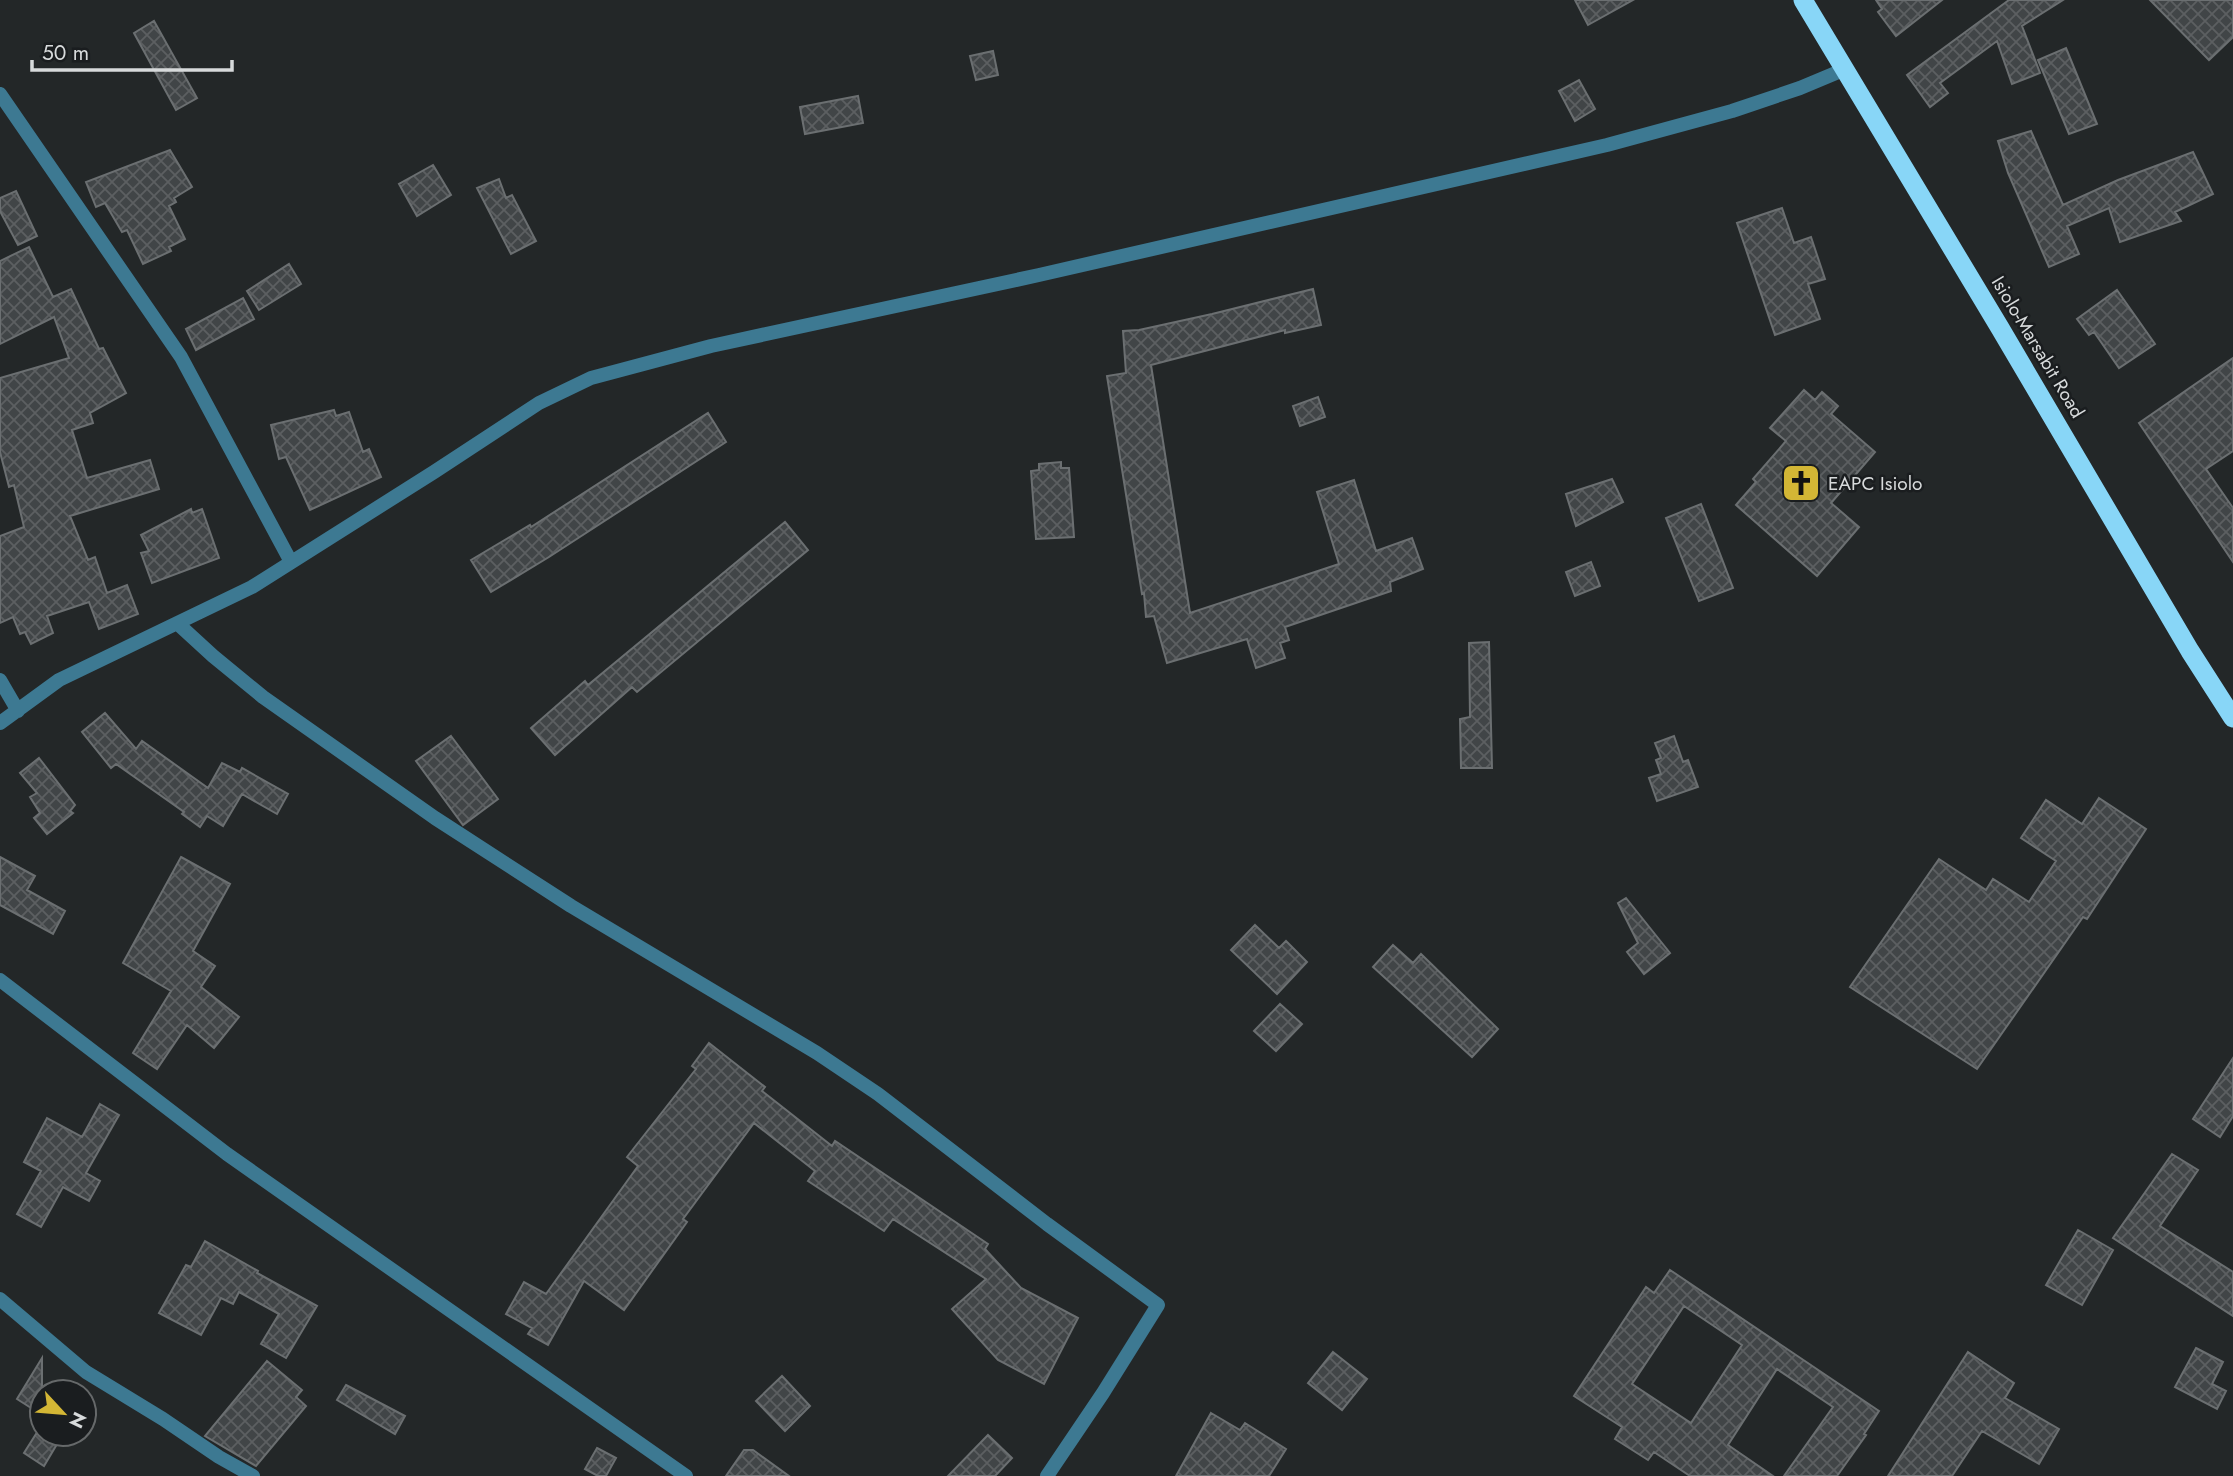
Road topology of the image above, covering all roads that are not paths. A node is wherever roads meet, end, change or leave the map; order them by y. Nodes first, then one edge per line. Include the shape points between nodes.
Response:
1 (1802, 0) edge
2 (1843, 69) junction
3 (0, 94) edge
4 (291, 562) junction
5 (177, 623) junction
6 (0, 680) edge
7 (18, 711) junction
8 (2233, 718) edge
9 (0, 723) edge
10 (0, 981) edge
11 (0, 1299) edge
12 (253, 1476) edge
13 (686, 1476) edge
14 (1046, 1476) edge

1 - 2 highway, Isiolo-Marsabit Road
2 - 4 street via 1732,111 1607,145 711,346 591,378 539,403
2 - 8 highway, Isiolo-Marsabit Road
3 - 4 street via 181,357
4 - 5 street via 252,587
5 - 7 street via 59,680
5 - 14 street via 263,697 435,818 878,1094 1158,1305
6 - 7 street
7 - 9 street
10 - 13 street via 228,1154
11 - 12 street via 86,1372

